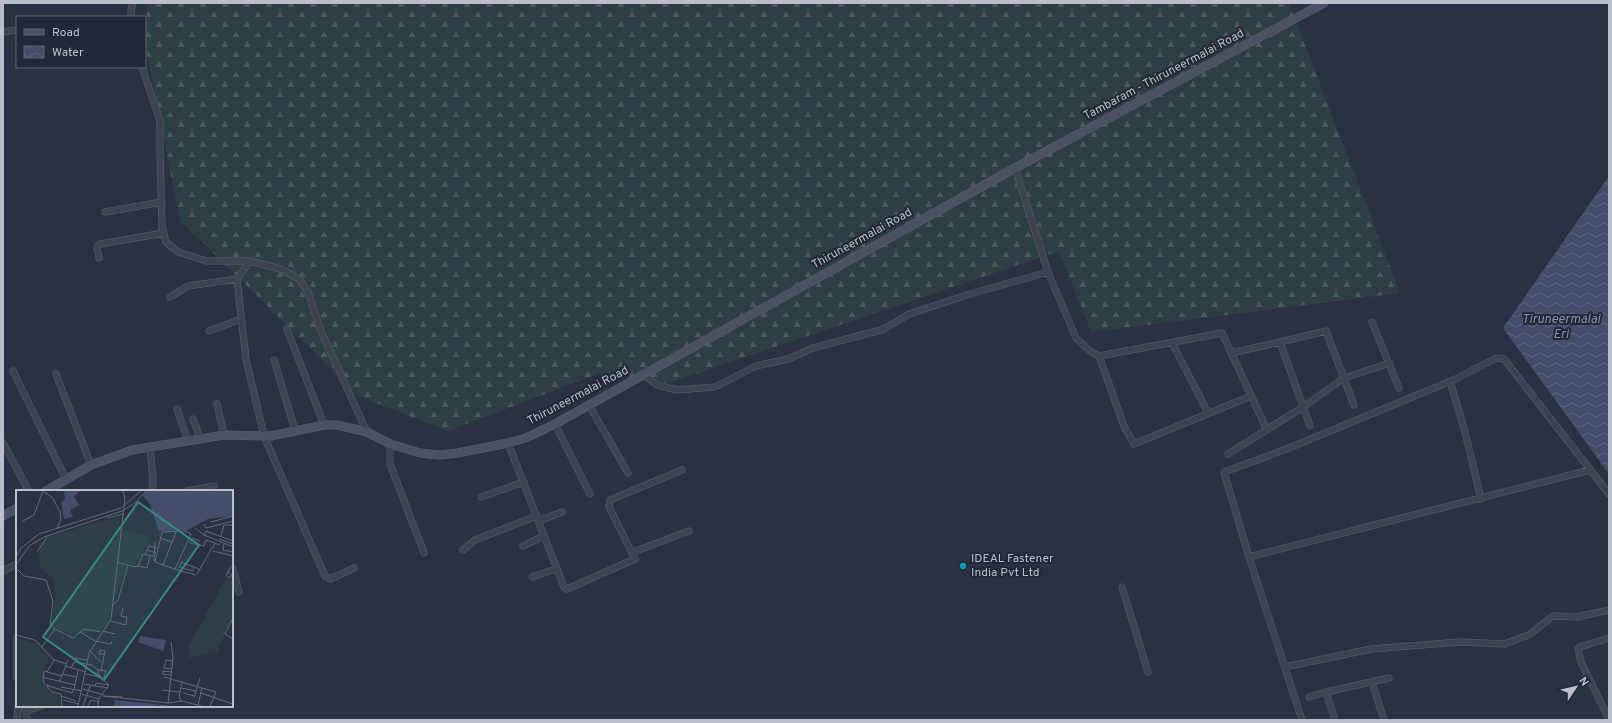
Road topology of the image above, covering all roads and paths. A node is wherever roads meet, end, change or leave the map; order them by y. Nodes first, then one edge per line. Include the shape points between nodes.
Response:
1 (133, 3) edge
2 (1324, 3) edge
3 (131, 16) edge
4 (16, 30) edge
5 (3, 32) edge
6 (142, 68) edge
7 (1015, 168) junction
8 (162, 202) junction
9 (104, 212) dead end
10 (164, 233) junction
11 (99, 258) dead end
12 (250, 261) junction
13 (1048, 272) junction
14 (237, 279) junction
15 (170, 297) dead end
16 (241, 318) junction
17 (1372, 322) dead end
18 (287, 329) dead end
19 (209, 331) dead end
20 (1280, 342) junction
21 (1172, 343) junction
22 (1231, 352) junction
23 (1099, 356) junction
24 (274, 360) dead end
25 (1390, 363) junction
26 (13, 371) dead end
27 (56, 374) dead end
28 (644, 374) junction
29 (1344, 378) junction
30 (1450, 381) junction
31 (1399, 388) dead end
32 (1251, 396) junction
33 (217, 404) dead end
34 (590, 405) junction
35 (1354, 405) dead end
36 (1303, 407) junction
37 (177, 409) dead end
38 (1208, 413) junction
39 (193, 419) dead end
40 (554, 424) junction
41 (324, 425) junction
42 (1310, 426) dead end
43 (295, 430) junction
44 (1267, 430) junction
45 (367, 432) junction
46 (224, 435) junction
47 (264, 436) junction
48 (201, 440) junction
49 (188, 441) junction
50 (3, 443) edge
51 (508, 443) junction
52 (390, 444) junction
53 (150, 447) junction
54 (1228, 454) dead end
55 (91, 466) junction
56 (682, 470) dead end
57 (1590, 470) junction
58 (628, 473) dead end
59 (66, 479) junction
60 (524, 482) junction
61 (214, 486) dead end
62 (28, 490) edge
63 (48, 490) edge
64 (152, 490) edge
65 (193, 490) edge
66 (590, 494) dead end
67 (1609, 494) edge
68 (481, 497) dead end
69 (1481, 499) junction
70 (16, 509) edge
71 (562, 512) dead end
72 (3, 516) edge
73 (538, 519) junction
74 (689, 531) dead end
75 (544, 536) junction
76 (523, 546) dead end
77 (463, 550) dead end
78 (633, 552) junction
79 (424, 553) dead end
80 (1249, 557) junction
81 (16, 564) edge
82 (354, 568) dead end
83 (556, 569) junction
84 (3, 571) edge
85 (233, 571) edge
86 (532, 577) dead end
87 (1122, 587) dead end
88 (239, 592) dead end
89 (1609, 610) edge
90 (1609, 638) edge
91 (1285, 667) junction
92 (1148, 672) dead end
93 (1389, 678) dead end
94 (1372, 682) junction
95 (1326, 692) junction
96 (1309, 697) dead end
97 (38, 707) edge
98 (24, 712) junction
99 (18, 717) edge
100 (1609, 718) edge
101 (28, 720) edge
102 (1302, 720) edge
103 (1335, 720) edge
104 (1384, 720) edge

1 - 3 street
2 - 7 street, Tambaram - Thiruneermalai Road
4 - 5 street
6 - 8 street via 160,121
7 - 13 street
7 - 28 street, Thiruneermalai Road
8 - 9 street
8 - 10 street
10 - 11 street via 100,244 97,247
10 - 12 street via 166,242 178,252 206,261
12 - 14 street
12 - 45 street via 281,268 299,279 308,292 320,329
13 - 23 street via 1076,338
13 - 28 street via 909,314 884,329 813,348 788,359 756,366 715,387 677,390 657,385
14 - 15 street via 188,286
14 - 16 street
16 - 19 street
16 - 47 street via 246,359
17 - 25 street
18 - 41 street
20 - 22 street
20 - 29 street via 1326,331
20 - 36 street
21 - 22 street via 1222,334
21 - 23 street
21 - 38 street
22 - 32 street
23 - 38 street via 1124,426 1134,444
24 - 43 street
25 - 29 street
25 - 31 street
26 - 59 street
27 - 55 street
28 - 34 street, Thiruneermalai Road
29 - 35 street
29 - 36 street
30 - 57 street via 1496,358 1504,359
30 - 69 street via 1466,432
30 - 80 street via 1284,450 1224,472
32 - 38 street
32 - 44 street
33 - 46 street
34 - 40 street, Thiruneermalai Road
34 - 58 street
36 - 42 street
36 - 44 street
37 - 49 street
39 - 48 street
40 - 51 street, Thiruneermalai Road via 526,438
40 - 66 street
41 - 43 street, Thiruneermalai Road
41 - 45 street, Thiruneermalai Road via 337,425
43 - 47 street, Thiruneermalai Road
44 - 54 street
45 - 52 street, Thiruneermalai Road
46 - 47 street, Thiruneermalai Road
46 - 48 street, Thiruneermalai Road
47 - 82 street via 326,576 331,579
48 - 49 street, Thiruneermalai Road
49 - 53 street, Thiruneermalai Road
50 - 62 street
51 - 52 street, Thiruneermalai Road via 439,455 420,453
51 - 60 street
52 - 79 street via 390,464
53 - 55 street, Thiruneermalai Road via 132,450
53 - 64 street
55 - 59 street, Thiruneermalai Road
56 - 78 street via 610,500 609,507
57 - 67 street
57 - 69 street
59 - 63 street, Thiruneermalai Road
60 - 68 street
60 - 73 street
61 - 65 street
69 - 80 street
70 - 72 street
71 - 73 street
73 - 75 street
73 - 77 street via 475,540
74 - 78 street
75 - 76 street
75 - 83 street
78 - 83 street via 634,560 569,589 564,587
80 - 91 street
81 - 84 street
83 - 86 street
85 - 88 street
87 - 92 street
89 - 91 street via 1577,617 1553,616 1529,635 1504,644 1460,642 1371,649
90 - 100 street via 1578,649 1581,662
91 - 102 street
93 - 94 street
94 - 95 street
94 - 104 street
95 - 96 street
95 - 103 street
97 - 98 street
98 - 99 street
98 - 101 street

